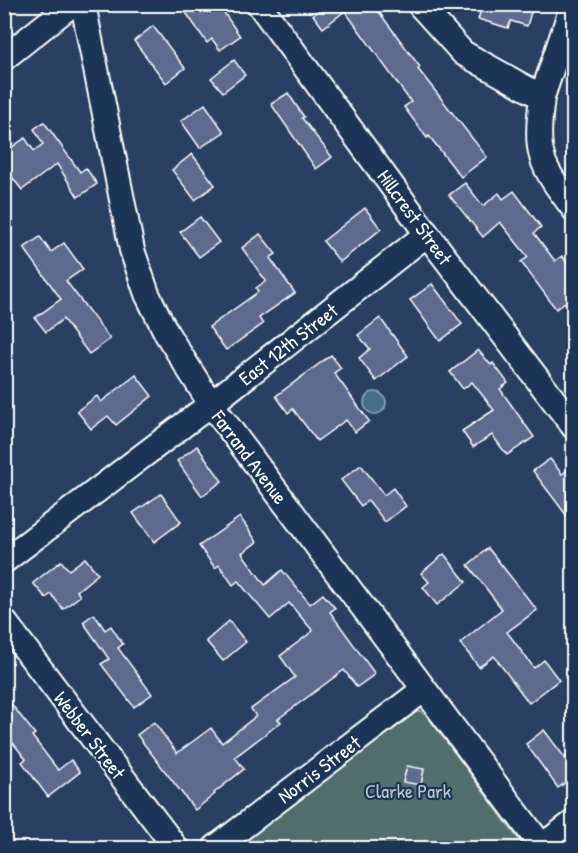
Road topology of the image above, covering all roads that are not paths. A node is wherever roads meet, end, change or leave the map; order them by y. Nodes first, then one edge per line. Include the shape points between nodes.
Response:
1 (72, 4) edge
2 (83, 4) edge
3 (259, 4) edge
4 (419, 4) edge
5 (573, 4) edge
6 (4, 58) edge
7 (542, 97) junction
8 (573, 208) edge
9 (427, 234) junction
10 (211, 404) junction
11 (573, 427) edge
12 (4, 561) edge
13 (4, 621) edge
14 (423, 690) junction
15 (573, 822) edge
16 (543, 847) edge
17 (176, 849) edge
18 (215, 849) edge

1 - 6 street
2 - 10 street, Farrand Avenue via 132,250 147,294 167,334
3 - 9 street, Hillcrest Street
4 - 7 street via 463,53
5 - 7 street
7 - 8 street via 539,150 548,174
9 - 10 street, East 12th Street
9 - 11 street, Hillcrest Street
10 - 12 street, East 12th Street
10 - 14 street, Farrand Avenue
13 - 17 street, Webber Street
14 - 16 street, Farrand Avenue
14 - 18 street, Norris Street
15 - 16 street

